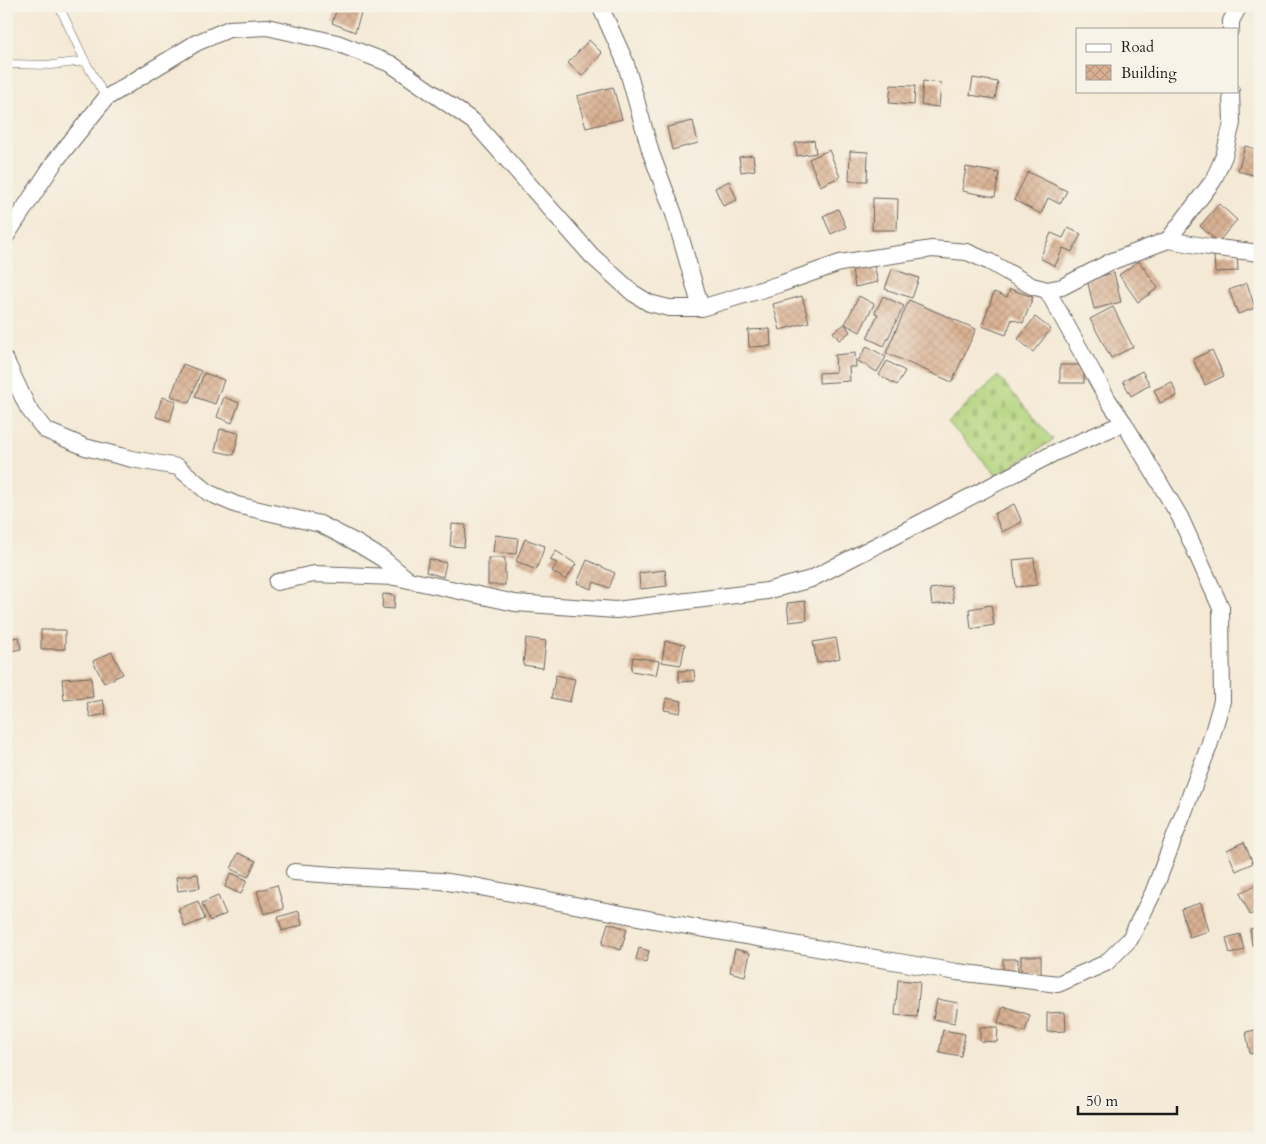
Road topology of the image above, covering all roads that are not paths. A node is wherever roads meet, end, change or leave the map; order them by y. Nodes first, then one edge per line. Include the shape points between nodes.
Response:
1 (59, 6) edge
2 (600, 6) edge
3 (1239, 6) edge
4 (1231, 28) edge
5 (85, 61) junction
6 (6, 64) edge
7 (1230, 92) edge
8 (106, 98) junction
9 (6, 236) edge
10 (1168, 240) junction
11 (1260, 253) edge
12 (1047, 290) junction
13 (701, 308) junction
14 (6, 361) edge
15 (1124, 423) junction
16 (409, 580) junction
17 (277, 582) dead end
18 (294, 872) dead end

1 - 5 lane
2 - 13 street via 625,61
3 - 4 street
5 - 6 lane via 52,65
5 - 8 lane
7 - 10 street via 1232,124 1224,156 1213,181
8 - 9 street via 56,160
8 - 13 street via 196,44 229,29 267,27 337,43 391,64 474,122 592,256 633,293 650,303 669,308
10 - 11 street
10 - 12 street via 1110,262 1062,287
12 - 13 street via 1032,286 967,252 932,249 840,264
12 - 15 street
14 - 16 street via 28,408 45,430 85,447 178,467 209,493 237,505 320,524 383,559
15 - 16 street via 1054,453 811,579 767,591 616,610 515,603
15 - 18 street via 1180,517 1221,608 1222,701 1209,746 1153,892 1130,938 1106,963 1058,984 957,972 442,881
16 - 17 street via 314,574

